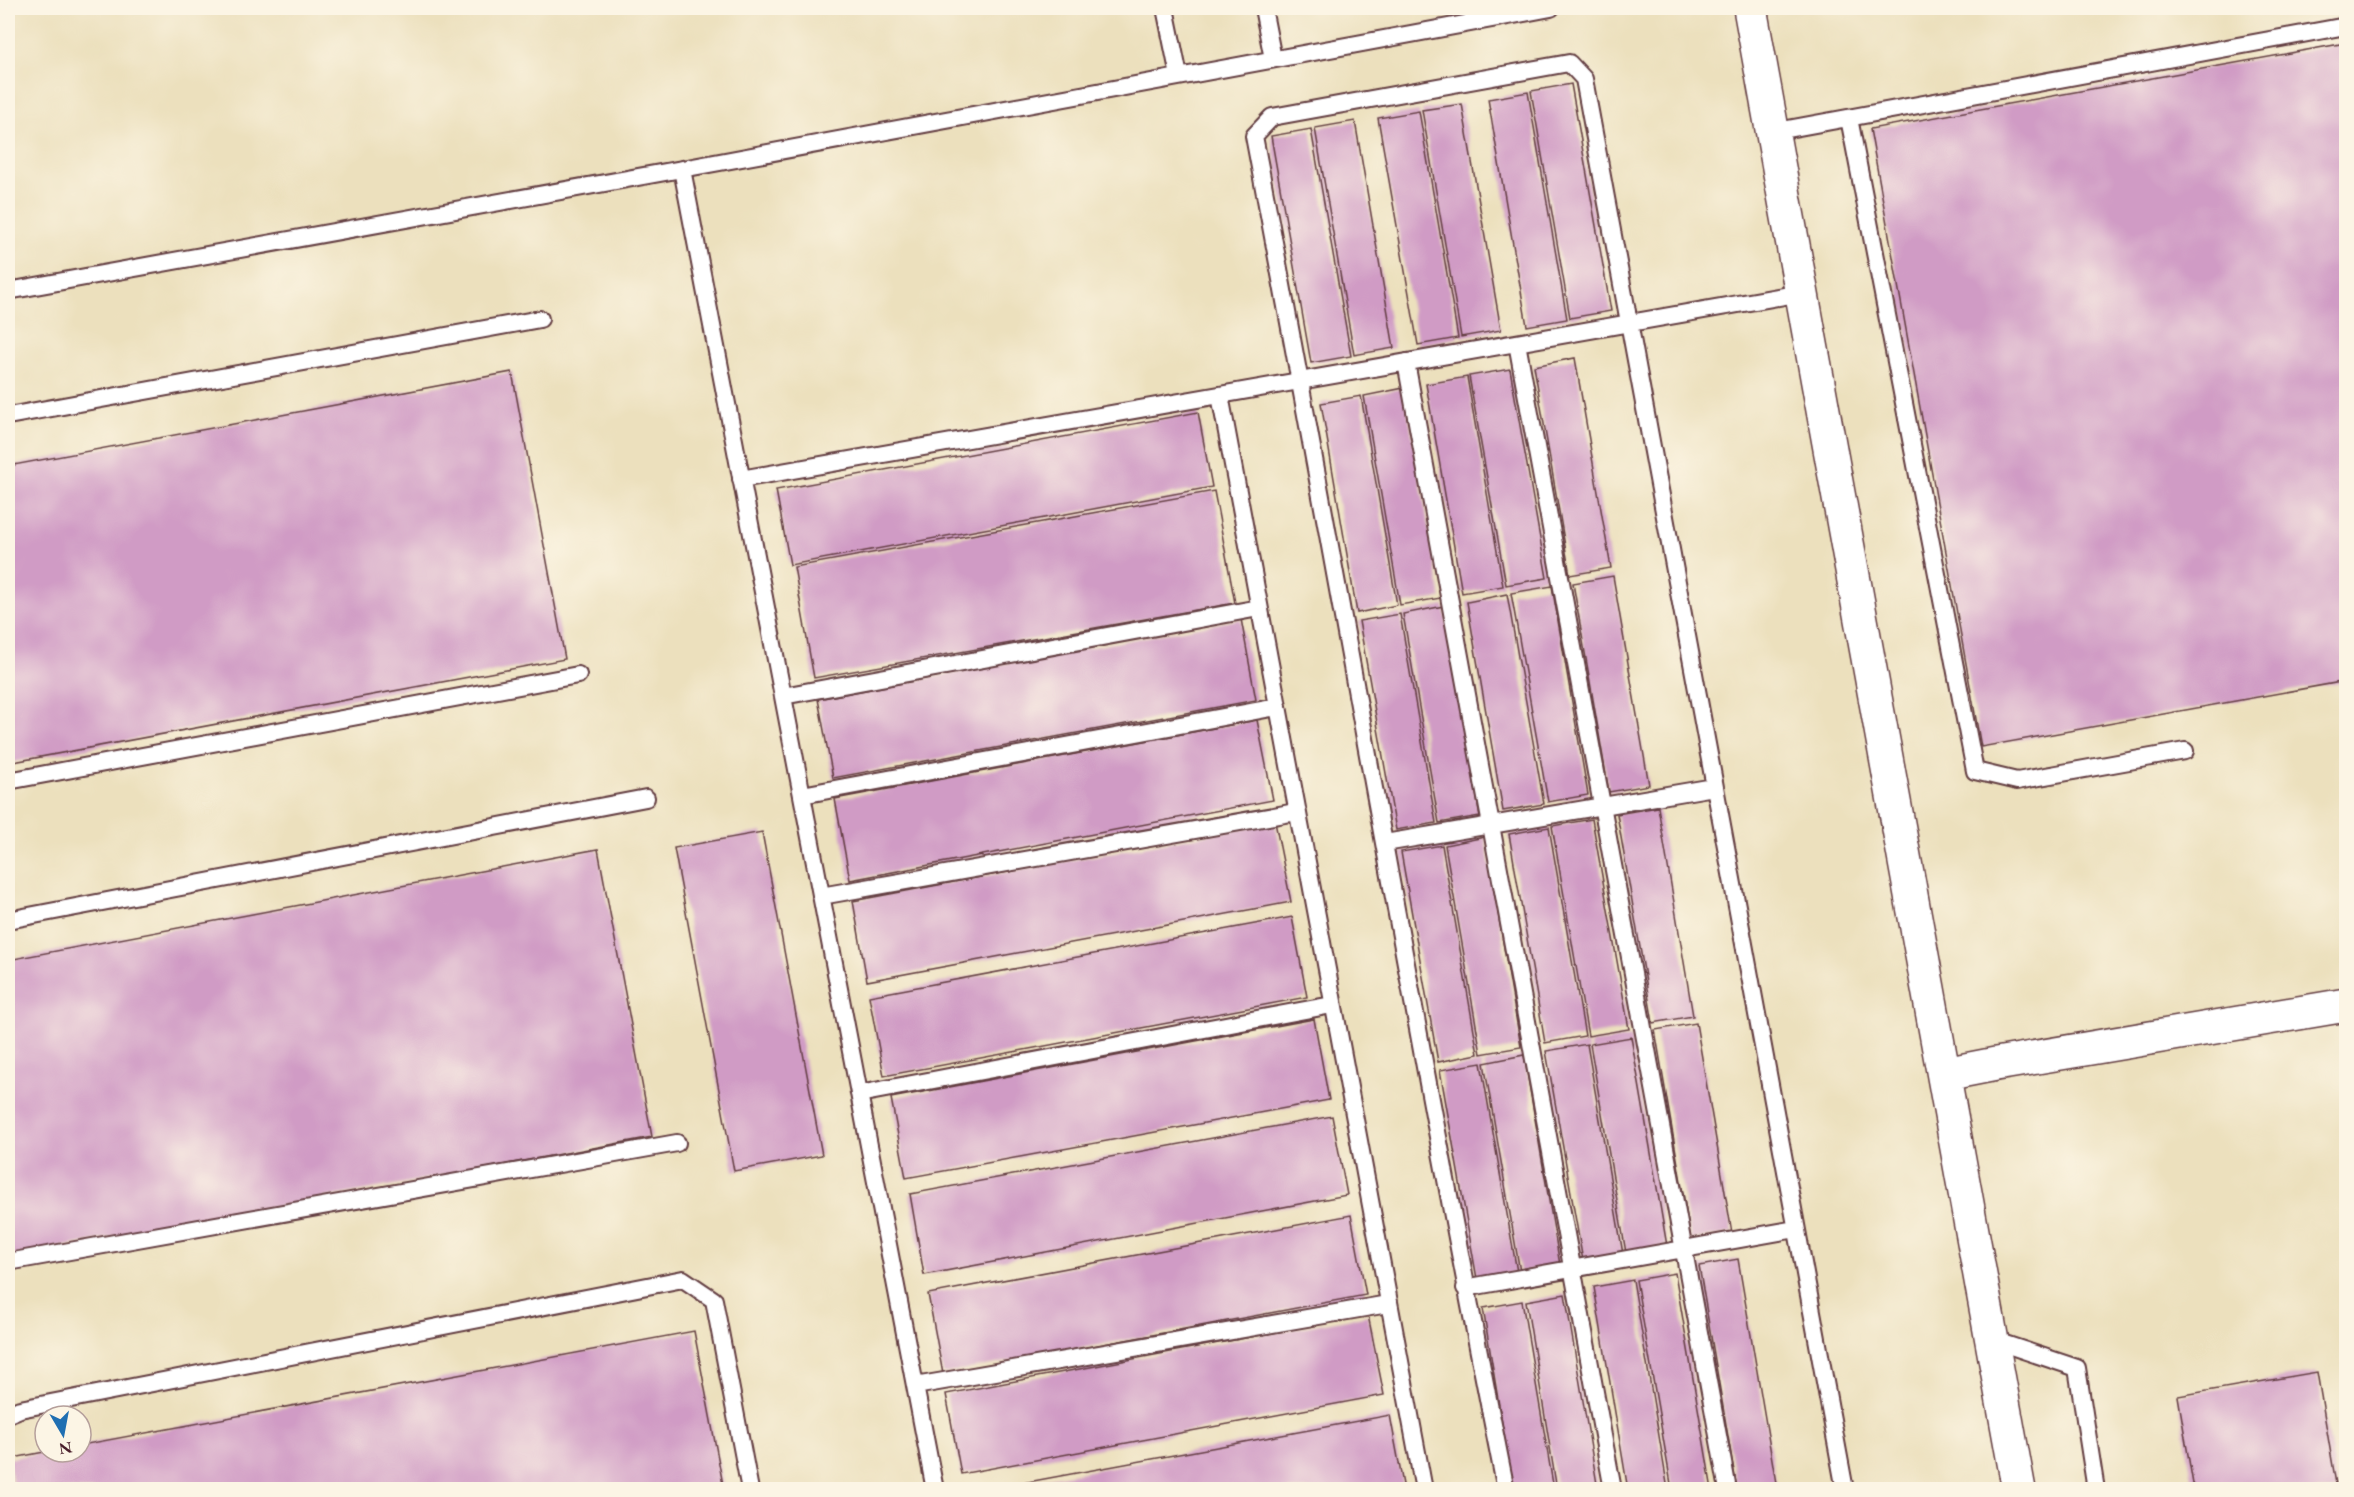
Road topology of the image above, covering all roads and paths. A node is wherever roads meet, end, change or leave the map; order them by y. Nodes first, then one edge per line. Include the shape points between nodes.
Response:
1 (1166, 8) edge
2 (1263, 8) edge
3 (1551, 8) edge
4 (1750, 8) edge
5 (2346, 26) edge
6 (1273, 59) junction
7 (1179, 76) junction
8 (1849, 118) junction
9 (1772, 132) junction
10 (682, 169) junction
11 (8, 291) edge
12 (1801, 293) junction
13 (540, 319) dead end
14 (1629, 323) junction
15 (1517, 343) junction
16 (1406, 362) junction
17 (1301, 381) junction
18 (1220, 395) junction
19 (8, 416) edge
20 (741, 479) junction
21 (1258, 608) junction
22 (578, 675) dead end
23 (783, 696) junction
24 (1277, 707) junction
25 (2185, 751) dead end
26 (8, 781) edge
27 (1714, 787) junction
28 (802, 795) junction
29 (646, 798) dead end
30 (1603, 806) junction
31 (1296, 812) junction
32 (1491, 825) junction
33 (1385, 843) junction
34 (821, 896) junction
35 (8, 920) edge
36 (1332, 1005) junction
37 (2346, 1005) edge
38 (1945, 1074) junction
39 (859, 1094) junction
40 (677, 1143) dead end
41 (1796, 1229) junction
42 (1684, 1249) junction
43 (8, 1262) edge
44 (1571, 1269) junction
45 (1465, 1288) junction
46 (1388, 1304) junction
47 (1993, 1340) junction
48 (915, 1386) junction
49 (8, 1414) edge
50 (750, 1490) edge
51 (935, 1490) edge
52 (1424, 1490) edge
53 (1506, 1490) edge
54 (1613, 1490) edge
55 (1728, 1490) edge
56 (1845, 1490) edge
57 (2019, 1490) edge
58 (2096, 1490) edge

1 - 7 lane
2 - 6 lane
3 - 6 lane
4 - 9 street
5 - 8 lane
6 - 7 lane
7 - 10 lane
8 - 9 lane
8 - 25 lane via 1975,771 2017,781
9 - 12 street
10 - 11 lane
10 - 20 lane
12 - 14 lane
12 - 38 street
13 - 19 lane
14 - 15 lane
14 - 17 lane via 1584,79 1569,63 1272,117 1254,136
14 - 27 lane
15 - 16 lane
15 - 30 lane
16 - 17 lane
16 - 32 lane
17 - 18 lane
17 - 33 lane
18 - 20 lane
18 - 21 lane
20 - 23 lane
21 - 23 lane
21 - 24 lane
22 - 26 lane
23 - 28 lane
24 - 28 lane
24 - 31 lane
27 - 30 lane
27 - 41 lane
28 - 34 lane
29 - 35 lane
30 - 32 lane
30 - 42 lane
31 - 34 lane
31 - 36 lane
32 - 33 lane
32 - 44 lane
33 - 45 lane
34 - 39 lane
36 - 39 lane
36 - 46 lane
37 - 38 street
38 - 47 street
39 - 48 lane
40 - 43 lane
41 - 42 lane
41 - 56 lane
42 - 44 lane
42 - 55 lane
44 - 45 lane
44 - 54 lane
45 - 53 lane
46 - 48 lane
46 - 52 lane
47 - 57 street
47 - 58 lane via 2078,1368
48 - 51 lane
49 - 50 lane via 683,1280 714,1300

